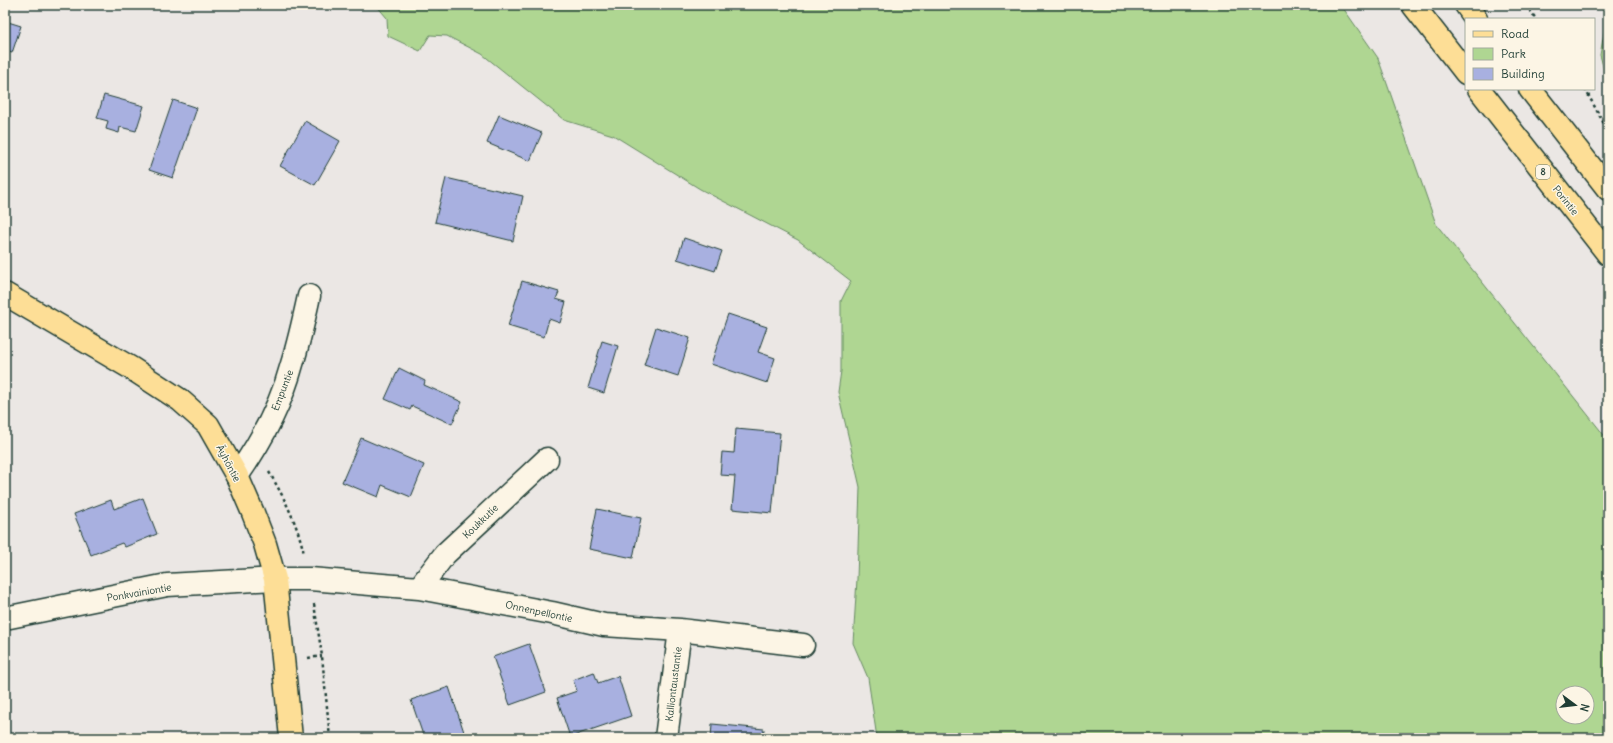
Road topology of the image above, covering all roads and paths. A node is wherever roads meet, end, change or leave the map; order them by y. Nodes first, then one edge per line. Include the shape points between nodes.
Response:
1 (1413, 5) edge
2 (1466, 5) edge
3 (1526, 5) edge
4 (1475, 18) edge
5 (1535, 18) edge
6 (1465, 72) edge
7 (1480, 90) edge
8 (1531, 90) edge
9 (1586, 90) edge
10 (1607, 131) edge
11 (1608, 189) edge
12 (1608, 254) edge
13 (5, 294) edge
14 (309, 296) dead end
15 (547, 459) dead end
16 (237, 476) junction
17 (275, 579) junction
18 (419, 588) junction
19 (5, 618) edge
20 (680, 630) junction
21 (803, 645) dead end
22 (291, 738) edge
23 (666, 738) edge

1 - 6 main road
2 - 4 main road
3 - 5 path
7 - 12 main road, Porintie / 8
8 - 11 main road
9 - 10 path
13 - 16 main road, Äyhöntie via 180,400 208,425
14 - 16 street, Empuntie via 292,365 276,407 255,451
15 - 18 street, Koukkutie via 445,554
16 - 17 main road, Äyhöntie via 260,532
17 - 18 street, Onnenpellontie via 310,579
17 - 19 street, Ponkvainiontie via 166,585
17 - 22 main road, Äyhöntie
18 - 20 street, Onnenpellontie via 604,625
20 - 21 street, Onnenpellontie
20 - 23 street, Kalliontaustantie

